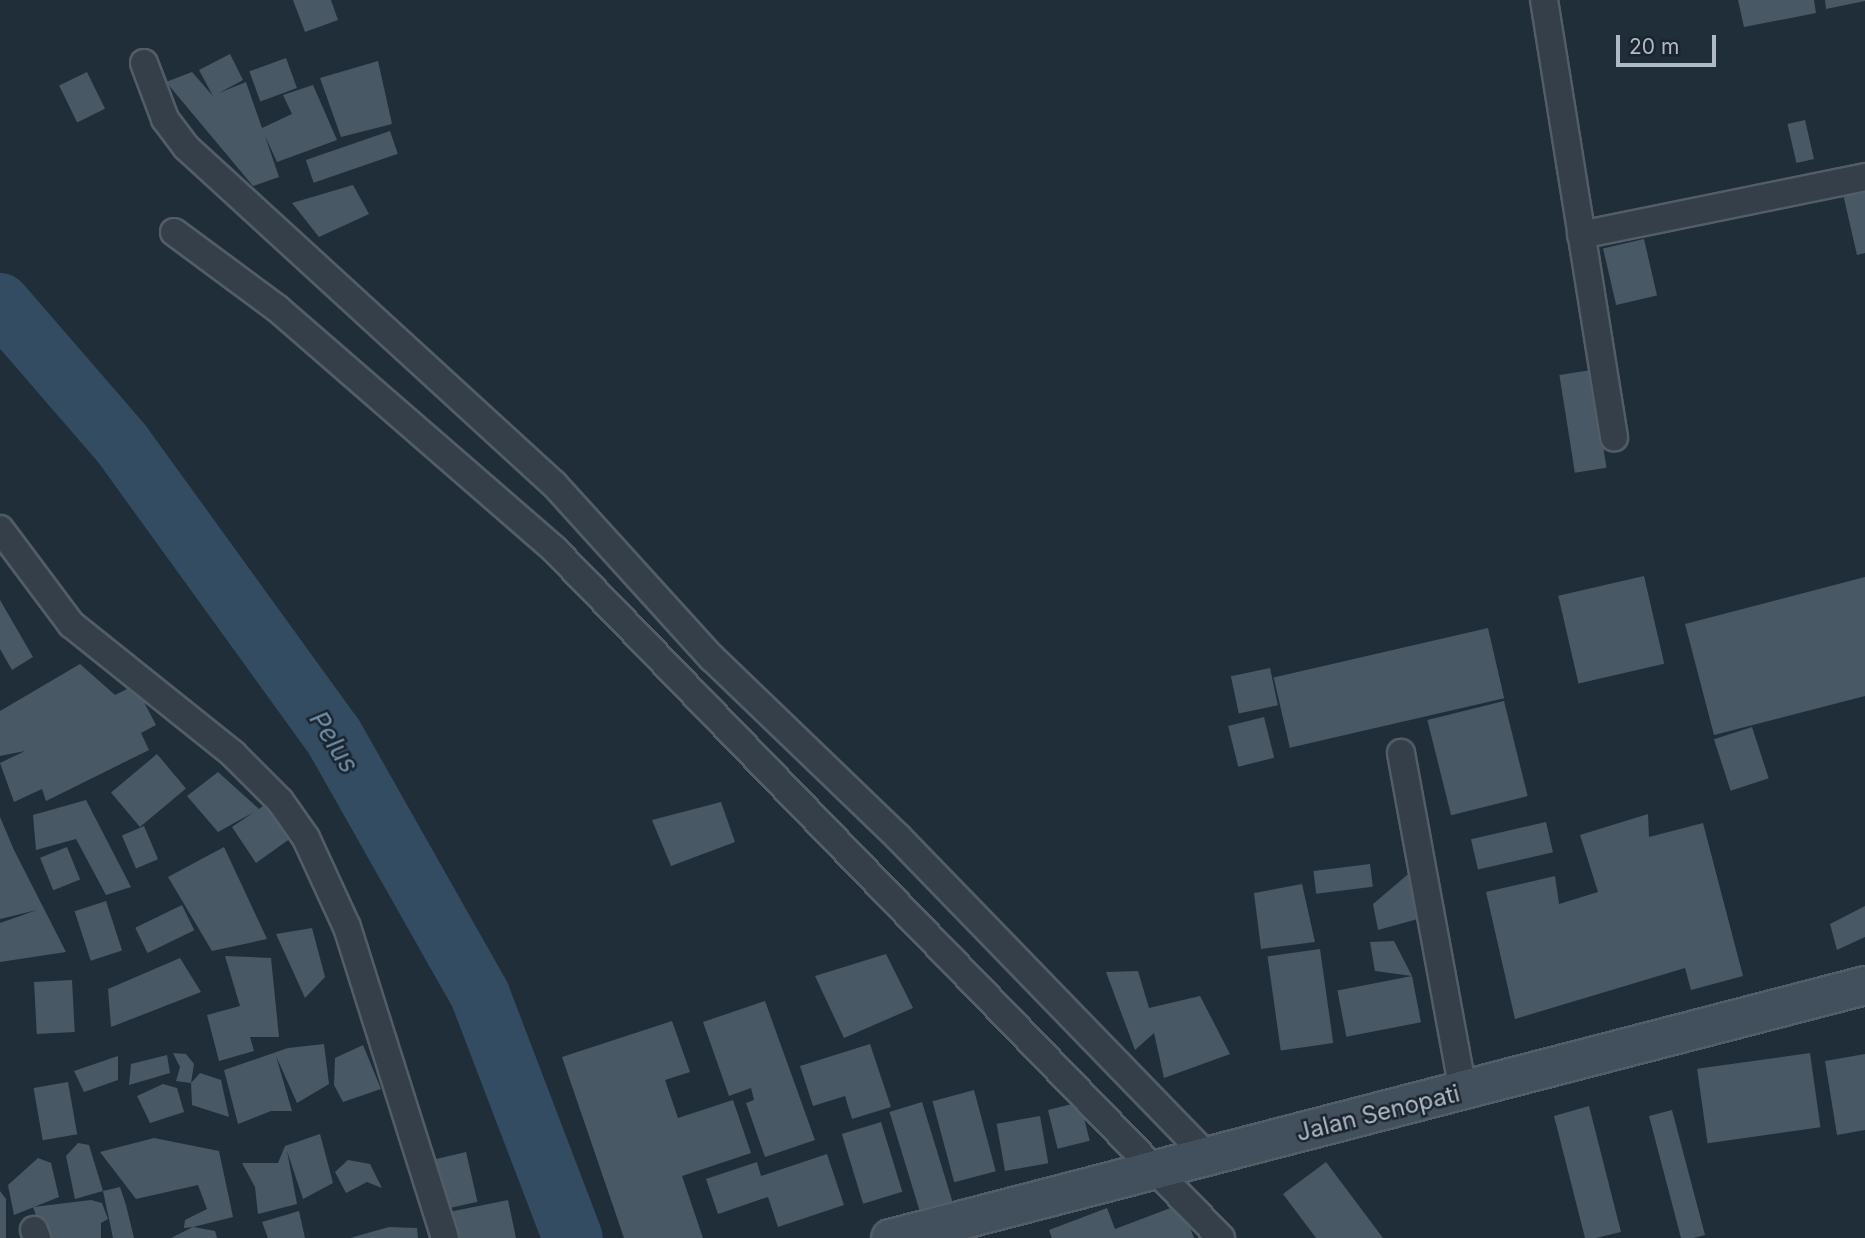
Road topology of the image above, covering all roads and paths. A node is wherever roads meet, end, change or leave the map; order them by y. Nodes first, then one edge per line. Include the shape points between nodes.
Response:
1 (1544, 0) edge
2 (144, 64) dead end
3 (1865, 177) edge
4 (174, 232) dead end
5 (1581, 235) junction
6 (1614, 437) dead end
7 (0, 528) edge
8 (1401, 753) dead end
9 (1865, 985) edge
10 (1464, 1091) junction
11 (1180, 1166) junction
12 (445, 1238) edge
13 (890, 1238) edge
14 (1221, 1238) edge

1 - 5 street
2 - 11 street via 164,119 186,147 554,484 712,658 898,837
3 - 5 street
4 - 11 street via 278,309 554,549
5 - 6 street
7 - 12 street via 80,634 233,754 281,801 306,838 347,927
8 - 10 street
9 - 10 main road, Jalan Senopati
10 - 11 main road, Jalan Senopati
11 - 13 main road, Jalan Senopati
11 - 14 street

